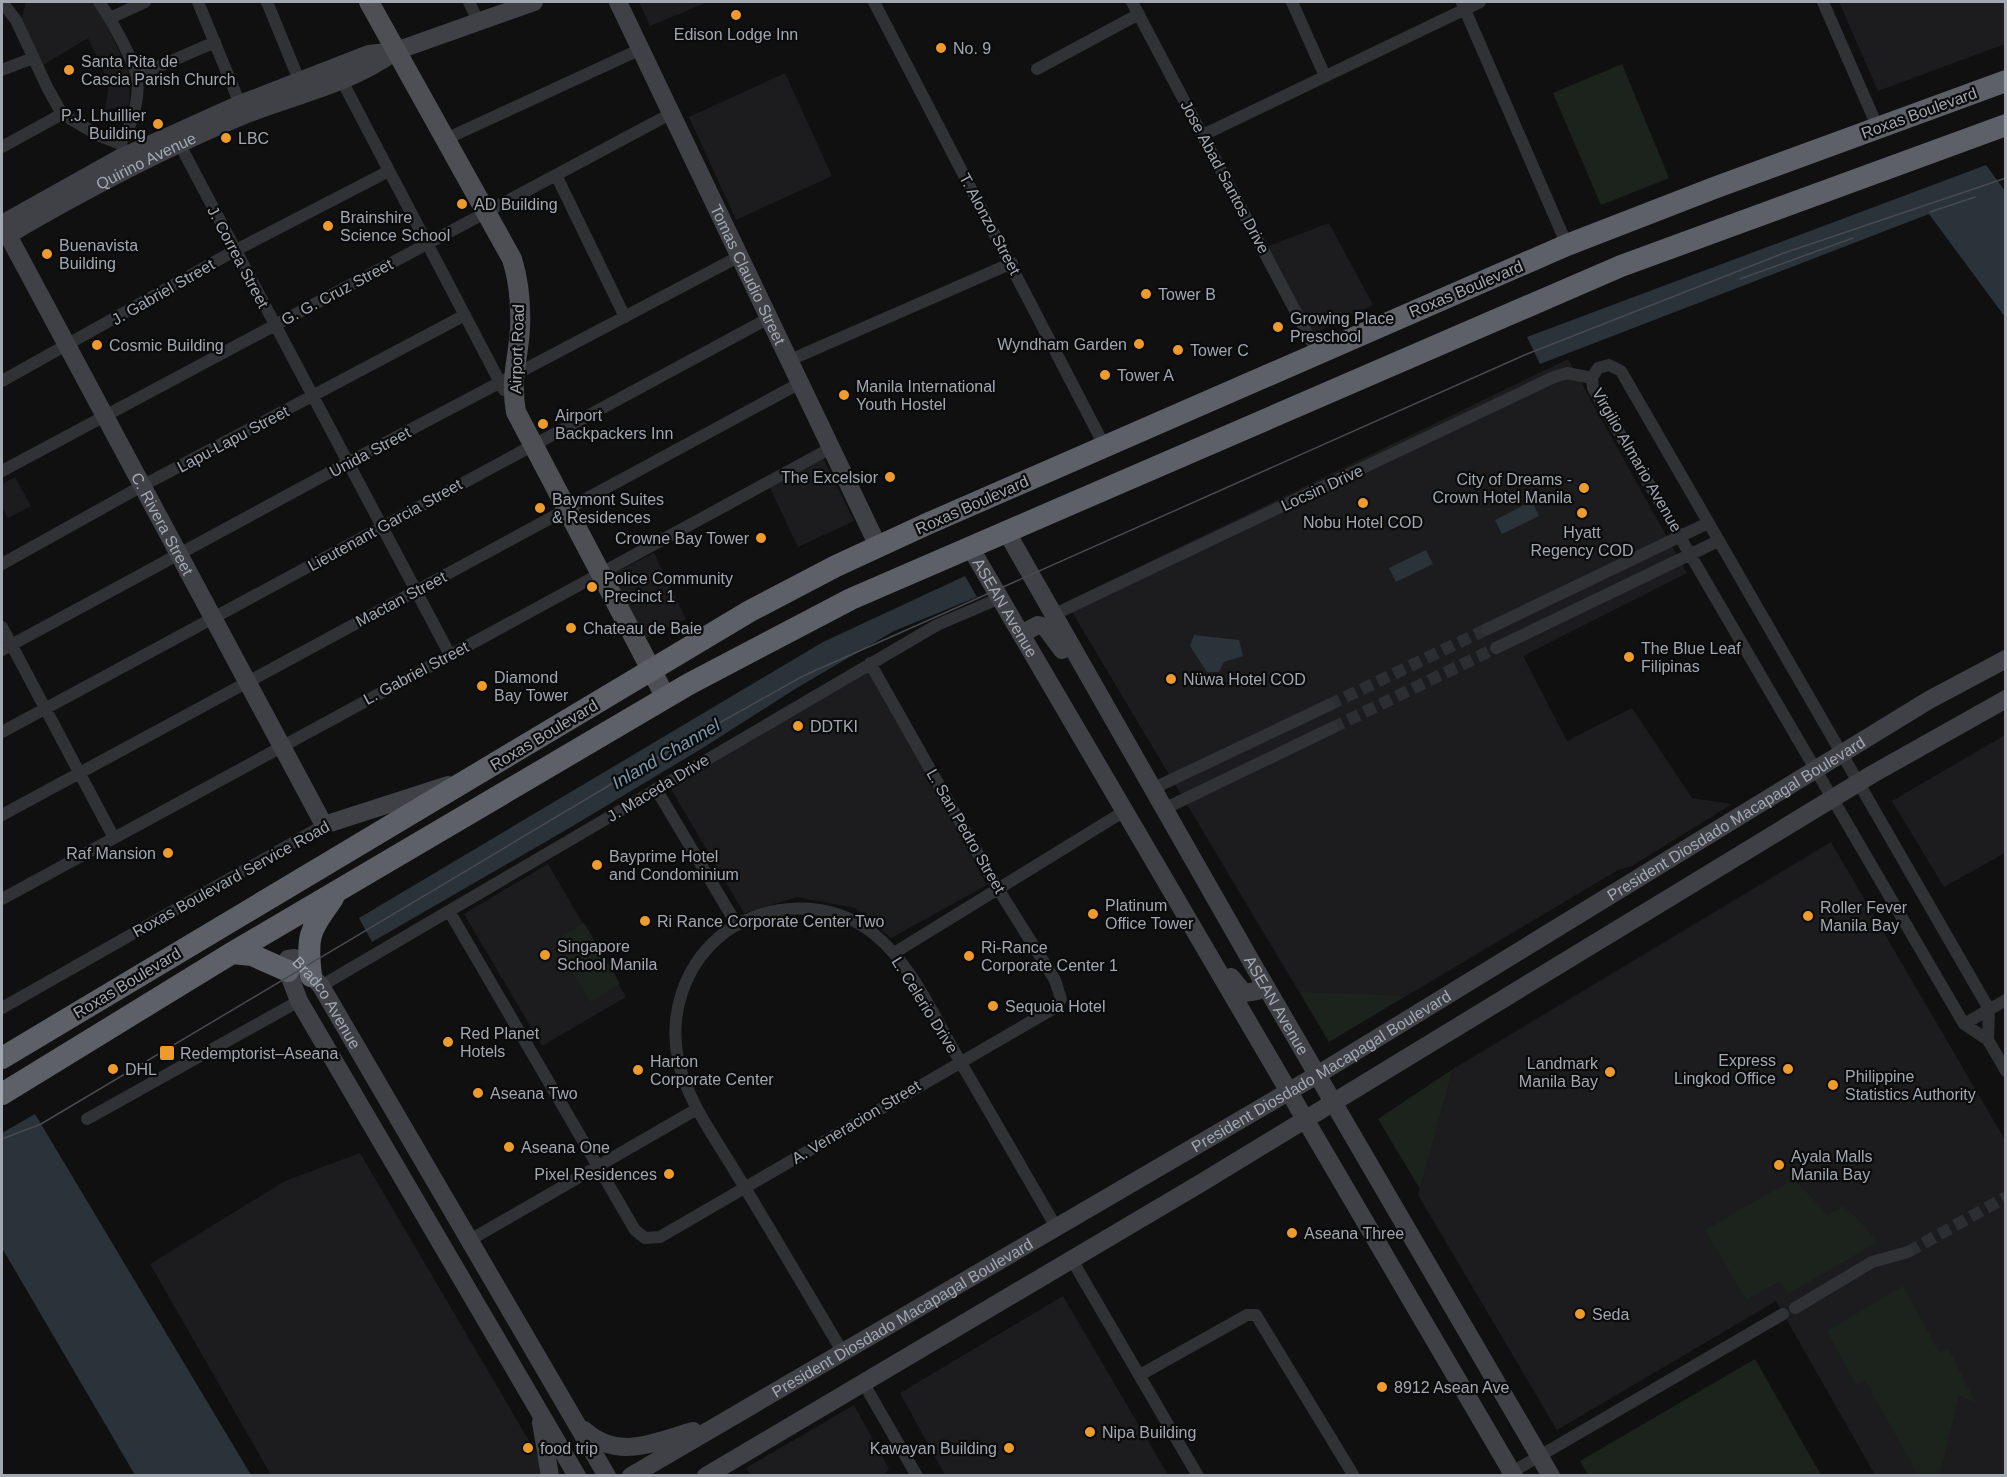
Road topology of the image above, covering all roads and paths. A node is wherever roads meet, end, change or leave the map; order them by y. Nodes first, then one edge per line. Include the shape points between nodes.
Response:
1 (2, 2) edge
2 (99, 2) edge
3 (145, 2) edge
4 (198, 2) edge
5 (267, 2) edge
6 (369, 2) edge
7 (469, 2) edge
8 (534, 2) edge
9 (618, 2) edge
10 (874, 2) edge
11 (1132, 2) edge
12 (1292, 2) edge
13 (1480, 2) edge
14 (1823, 2) edge
15 (1463, 5) edge
16 (1139, 14) junction
17 (110, 18) junction
18 (478, 21) junction
19 (214, 42) junction
20 (641, 49) junction
21 (396, 51) junction
22 (33, 58) junction
23 (1037, 69) dead end
24 (2, 70) edge
25 (137, 76) junction
26 (1325, 76) junction
27 (341, 78) junction
28 (299, 80) junction
29 (2006, 81) edge
30 (240, 104) junction
31 (672, 113) junction
32 (62, 114) junction
33 (2006, 125) edge
34 (1878, 128) junction
35 (1203, 135) junction
36 (446, 139) junction
37 (180, 145) junction
38 (2, 147) edge
39 (127, 155) junction
40 (389, 171) junction
41 (556, 174) junction
42 (487, 211) junction
43 (3, 231) edge
44 (427, 243) junction
45 (1567, 245) junction
46 (234, 251) junction
47 (740, 256) junction
48 (1011, 263) junction
49 (465, 315) junction
50 (625, 317) junction
51 (769, 318) junction
52 (274, 326) junction
53 (67, 346) junction
54 (1317, 352) junction
55 (790, 360) junction
56 (1592, 378) junction
57 (507, 380) junction
58 (2, 381) edge
59 (800, 383) junction
60 (312, 397) junction
61 (104, 415) junction
62 (533, 445) junction
63 (1105, 447) junction
64 (831, 448) junction
65 (347, 463) junction
66 (2, 471) edge
67 (142, 486) junction
68 (567, 510) junction
69 (1708, 523) junction
70 (382, 528) junction
71 (1006, 531) junction
72 (1681, 536) junction
73 (1718, 541) junction
74 (878, 546) junction
75 (970, 547) junction
76 (1692, 554) junction
77 (179, 555) junction
78 (2, 564) edge
79 (601, 574) junction
80 (416, 591) junction
81 (1000, 598) junction
82 (1053, 615) junction
83 (213, 619) junction
84 (2, 627) edge
85 (1487, 629) tunnel mouth
86 (1021, 634) junction
87 (6, 648) edge
88 (1496, 648) tunnel mouth
89 (450, 655) junction
90 (2006, 660) edge
91 (1080, 662) junction
92 (870, 663) junction
93 (651, 671) junction
94 (247, 682) junction
95 (666, 698) junction
96 (2006, 699) edge
97 (1329, 705) tunnel mouth
98 (45, 709) junction
99 (1332, 728) tunnel mouth
100 (2, 732) edge
101 (282, 747) junction
102 (1843, 753) junction
103 (1817, 769) junction
104 (79, 773) junction
105 (472, 777) junction
106 (1860, 782) junction
107 (656, 789) junction
108 (1152, 789) junction
109 (1834, 797) junction
110 (1164, 809) junction
111 (1124, 812) junction
112 (2, 815) edge
113 (324, 825) junction
114 (114, 838) junction
115 (999, 890) junction
116 (337, 892) junction
117 (2, 899) edge
118 (449, 911) junction
119 (737, 926) junction
120 (232, 953) junction
121 (894, 953) junction
122 (288, 971) junction
123 (1218, 972) junction
124 (316, 981) junction
125 (1263, 982) junction
126 (1061, 999) joint
127 (2006, 1000) edge
128 (299, 1002) junction
129 (2, 1008) edge
130 (1989, 1009) junction
131 (1964, 1024) junction
132 (1988, 1040) junction
133 (2, 1058) edge
134 (960, 1061) junction
135 (2006, 1071) edge
136 (1317, 1075) junction
137 (1288, 1091) junction
138 (2, 1094) edge
139 (1334, 1103) junction
140 (697, 1109) junction
141 (87, 1119) dead end
142 (1305, 1121) junction
143 (598, 1166) junction
144 (745, 1187) junction
145 (1056, 1227) junction
146 (470, 1240) junction
147 (1908, 1252) tunnel mouth
148 (1072, 1260) junction
149 (1795, 1308) dead end
150 (1784, 1314) dead end
151 (843, 1351) junction
152 (546, 1372) junction
153 (517, 1373) junction
154 (1140, 1375) junction
155 (864, 1384) junction
156 (539, 1412) junction
157 (576, 1422) junction
158 (715, 1424) junction
159 (1540, 1456) junction
160 (912, 1474) edge
161 (1510, 1474) edge
162 (550, 1476) edge
163 (577, 1476) edge
164 (607, 1476) edge
165 (631, 1476) edge
166 (706, 1476) edge
167 (1198, 1476) edge
168 (1354, 1476) edge
169 (1551, 1476) edge

1 - 22 street via 16,20
2 - 17 street
3 - 17 street
4 - 19 street
5 - 28 street
6 - 21 main road, Airport Road
7 - 18 street
8 - 18 street, Quirino Avenue
9 - 20 street, Tomas Claudio Street
10 - 48 street, T. Alonzo Street
11 - 16 street, Jose Abad Santos Drive
12 - 26 street
13 - 15 street
14 - 34 street
15 - 26 street
15 - 45 street
16 - 23 street
16 - 35 street, Jose Abad Santos Drive
17 - 25 street
18 - 21 street, Quirino Avenue
19 - 25 street
19 - 30 street
20 - 31 street, Tomas Claudio Street
20 - 36 street
21 - 27 street, Quirino Avenue via 373,68
21 - 28 street, Quirino Avenue via 369,54
21 - 36 main road, Airport Road
22 - 24 street
22 - 32 street
25 - 39 street
26 - 35 street
27 - 37 street, Quirino Avenue
27 - 40 street
28 - 30 street, Quirino Avenue
29 - 34 highway, Roxas Boulevard
30 - 39 street, Quirino Avenue
31 - 41 street, G. G. Cruz Street
31 - 47 street, Tomas Claudio Street
32 - 38 street
32 - 39 street
33 - 71 highway, Roxas Boulevard via 1621,266
34 - 45 highway, Roxas Boulevard
35 - 54 street, Jose Abad Santos Drive
36 - 42 main road, Airport Road
37 - 39 street, Quirino Avenue
37 - 46 street, J. Correa Street
39 - 43 street, Quirino Avenue
40 - 44 street
40 - 46 street, J. Gabriel Street
41 - 42 street, G. G. Cruz Street
41 - 50 street
42 - 44 street, G. G. Cruz Street
42 - 57 main road, Airport Road via 518,279 520,329
43 - 53 street, C. Rivera Street
44 - 49 street
44 - 52 street, G. G. Cruz Street
45 - 54 highway, Roxas Boulevard
46 - 52 street, J. Correa Street
46 - 53 street, J. Gabriel Street
47 - 50 street, Unida Street
47 - 51 street, Tomas Claudio Street
48 - 55 street
48 - 63 street, T. Alonzo Street
49 - 57 street
49 - 60 street, Lapu-Lapu Street
50 - 57 street, Unida Street
51 - 55 street, Tomas Claudio Street
51 - 62 street, Lieutenant Garcia Street
52 - 60 street, J. Correa Street
52 - 61 street, G. G. Cruz Street
53 - 58 street, J. Gabriel Street
53 - 61 street, C. Rivera Street
54 - 63 highway, Roxas Boulevard
55 - 59 street, Tomas Claudio Street
56 - 69 street, Virgilio Almario Avenue via 1603,365 1622,371
56 - 72 street, Virgilio Almario Avenue via 1593,388
56 - 82 street, Locsin Drive via 1567,373 1554,377
57 - 62 main road, Airport Road via 516,412
57 - 65 street, Unida Street
59 - 64 street, Tomas Claudio Street
59 - 68 street, Mactan Street
60 - 65 street, J. Correa Street
60 - 67 street, Lapu-Lapu Street
61 - 66 street, G. G. Cruz Street
61 - 67 street, C. Rivera Street
62 - 68 main road, Airport Road
62 - 70 street, Lieutenant Garcia Street
63 - 74 highway, Roxas Boulevard
64 - 74 street, Tomas Claudio Street
64 - 79 street, L. Gabriel Street
65 - 70 street, J. Correa Street
65 - 77 street, Unida Street
67 - 77 street, C. Rivera Street
67 - 78 street, Lapu-Lapu Street
68 - 79 main road, Airport Road
68 - 80 street, Mactan Street
69 - 72 street
69 - 73 street, Virgilio Almario Avenue
70 - 80 street, J. Correa Street
70 - 83 street, Lieutenant Garcia Street
71 - 75 highway, Roxas Boulevard
71 - 82 street, ASEAN Avenue
72 - 76 street, Virgilio Almario Avenue
72 - 85 street
73 - 76 street
73 - 102 street, Virgilio Almario Avenue
74 - 93 highway, Roxas Boulevard via 750,611
75 - 81 street, ASEAN Avenue
75 - 95 highway, Roxas Boulevard via 768,640
76 - 88 street
76 - 103 street, Virgilio Almario Avenue
77 - 83 street, C. Rivera Street
77 - 87 street, Unida Street
79 - 89 street, L. Gabriel Street
79 - 93 main road, Airport Road
80 - 89 street, J. Correa Street
80 - 94 street, Mactan Street
81 - 86 street, ASEAN Avenue
81 - 92 street, J. Maceda Drive via 937,625
82 - 91 street, ASEAN Avenue
83 - 94 street, C. Rivera Street
83 - 98 street, Lieutenant Garcia Street
84 - 87 street
86 - 91 street via 1038,625 1045,627 1059,648
86 - 111 street, ASEAN Avenue
87 - 98 street
89 - 101 street, L. Gabriel Street
90 - 102 street, President Diosdado Macapagal Boulevard via 1929,700
91 - 108 street, ASEAN Avenue
92 - 107 street, J. Maceda Drive
92 - 115 street, L. San Pedro Street
93 - 95 main road, Airport Road
93 - 105 highway, Roxas Boulevard
94 - 101 street, C. Rivera Street
94 - 104 street, Mactan Street
95 - 116 highway, Roxas Boulevard
96 - 106 street, President Diosdado Macapagal Boulevard
97 - 108 street
98 - 100 street, Lieutenant Garcia Street
98 - 104 street
99 - 110 street
101 - 113 street, C. Rivera Street
101 - 114 street, L. Gabriel Street
102 - 103 street, President Diosdado Macapagal Boulevard
102 - 106 street, Virgilio Almario Avenue
103 - 109 street, Virgilio Almario Avenue
103 - 136 street, President Diosdado Macapagal Boulevard
104 - 112 street, Mactan Street
104 - 114 street
105 - 113 street, Roxas Boulevard Service Road
105 - 133 highway, Roxas Boulevard
106 - 109 street, President Diosdado Macapagal Boulevard
106 - 130 street, Virgilio Almario Avenue
107 - 118 street, J. Maceda Drive
107 - 119 street
108 - 110 street, ASEAN Avenue
109 - 131 street, Virgilio Almario Avenue
109 - 139 street, President Diosdado Macapagal Boulevard
110 - 125 street, ASEAN Avenue
111 - 115 street
111 - 123 street, ASEAN Avenue
113 - 129 street, Roxas Boulevard Service Road
114 - 117 street, L. Gabriel Street
115 - 121 street
115 - 126 street, L. San Pedro Street via 1055,980
116 - 120 highway, Roxas Boulevard
116 - 124 highway via 308,940
118 - 124 street, J. Maceda Drive
118 - 143 street
119 - 121 street, L. Celerio Drive via 782,909 824,910 853,920
119 - 140 street, L. Celerio Drive via 704,951 682,990 677,1011 675,1036 679,1059
120 - 122 highway via 252,955
120 - 138 highway, Roxas Boulevard
121 - 134 street, L. Celerio Drive
122 - 124 street, Bradco Avenue via 286,961 294,958
122 - 128 street, Bradco Avenue
123 - 125 street via 1233,978 1244,993 1257,991
123 - 137 street, ASEAN Avenue
124 - 146 street, Bradco Avenue
125 - 136 street, ASEAN Avenue
126 - 134 street, A. Veneracion Street via 1056,1007
127 - 130 street
128 - 141 street
128 - 153 street, Bradco Avenue
130 - 131 street
130 - 132 street
131 - 132 street
132 - 135 street
134 - 144 street, A. Veneracion Street
134 - 145 street, L. Celerio Drive
136 - 137 street, President Diosdado Macapagal Boulevard
136 - 139 street, ASEAN Avenue
137 - 142 street, ASEAN Avenue
137 - 145 street, President Diosdado Macapagal Boulevard
139 - 142 street, President Diosdado Macapagal Boulevard
139 - 159 street, ASEAN Avenue
140 - 143 street
140 - 144 street, L. Celerio Drive
142 - 148 street, President Diosdado Macapagal Boulevard
142 - 161 street, ASEAN Avenue
143 - 144 street, A. Veneracion Street via 635,1230 647,1238 660,1237
143 - 146 street
144 - 151 street, L. Celerio Drive
145 - 151 street, President Diosdado Macapagal Boulevard
146 - 152 street, Bradco Avenue
147 - 149 street via 1872,1262
148 - 154 street
148 - 155 street, President Diosdado Macapagal Boulevard
150 - 159 street
151 - 158 street, President Diosdado Macapagal Boulevard
152 - 153 street via 551,1388 544,1396 538,1395 529,1380
152 - 157 street, Bradco Avenue
153 - 156 street, Bradco Avenue
154 - 167 street
154 - 168 street via 1246,1315 1256,1315
155 - 160 street
155 - 166 street, President Diosdado Macapagal Boulevard
156 - 162 street
156 - 163 street, Bradco Avenue
157 - 158 street via 597,1441 617,1448
157 - 164 street, Bradco Avenue
158 - 165 street, President Diosdado Macapagal Boulevard
159 - 161 street
159 - 169 street, ASEAN Avenue

